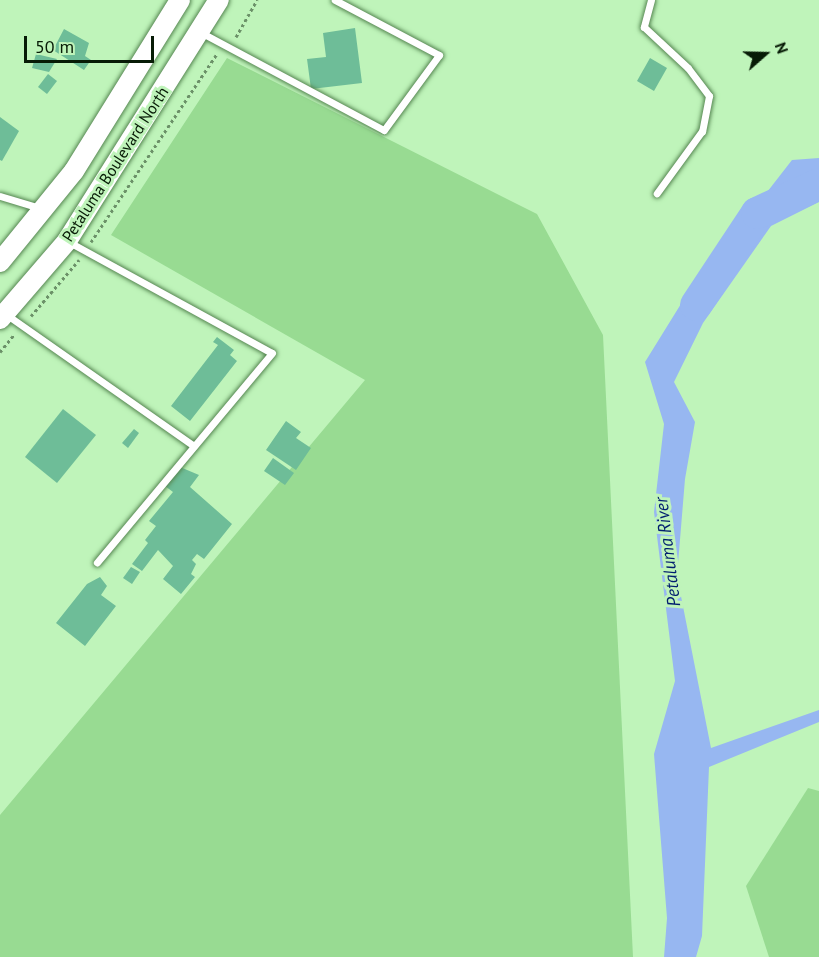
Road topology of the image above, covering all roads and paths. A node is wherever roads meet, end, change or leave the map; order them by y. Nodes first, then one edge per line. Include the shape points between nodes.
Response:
1 (180, 0) edge
2 (219, 0) edge
3 (256, 0) edge
4 (335, 0) edge
5 (651, 0) edge
6 (199, 32) junction
7 (226, 46) junction
8 (657, 194) dead end
9 (0, 196) edge
10 (45, 209) junction
11 (67, 241) junction
12 (86, 251) junction
13 (0, 262) edge
14 (2, 316) edge
15 (22, 326) junction
16 (0, 352) edge
17 (194, 446) junction
18 (97, 562) dead end

1 - 10 main road, Petaluma Boulevard North via 74,171
2 - 6 main road, Petaluma Boulevard North
3 - 7 path via 235,38
4 - 7 lane via 439,55 384,130
5 - 8 lane via 644,27 688,68 709,96 702,131
6 - 7 lane
6 - 11 main road, Petaluma Boulevard North
7 - 12 path via 210,60
9 - 10 lane
10 - 13 main road, Petaluma Boulevard North
11 - 12 lane
11 - 14 main road, Petaluma Boulevard North
12 - 15 path
12 - 17 lane via 272,353
14 - 15 lane
15 - 16 path
15 - 17 lane
17 - 18 lane

